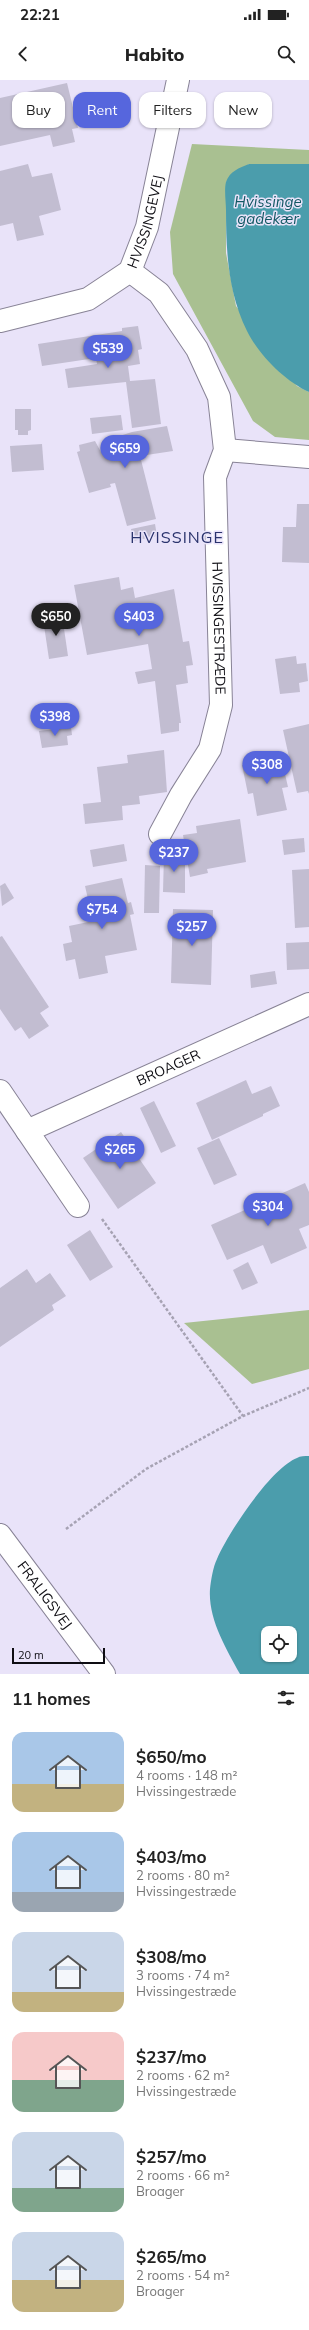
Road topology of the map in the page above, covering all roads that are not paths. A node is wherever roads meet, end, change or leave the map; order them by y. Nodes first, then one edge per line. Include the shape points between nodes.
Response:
1 (178, 80) edge
2 (130, 271) junction
3 (0, 321) edge
4 (226, 450) junction
5 (309, 457) edge
6 (160, 834) dead end
7 (309, 1004) edge
8 (0, 1091) edge
9 (27, 1131) junction
10 (78, 1206) road end
11 (0, 1535) edge
12 (104, 1674) edge

1 - 2 street, HVISSINGEVEJ via 147,227
2 - 3 street, HVISSINGEVEJ via 88,299
2 - 4 street, HVISSINGESTRÆDE via 159,293 197,349 219,397
4 - 5 street
4 - 6 street, HVISSINGESTRÆDE via 215,477 222,705 210,749 180,796
7 - 9 street, BROAGER
8 - 9 street
9 - 10 street
11 - 12 street, FRALIGSVEJ

